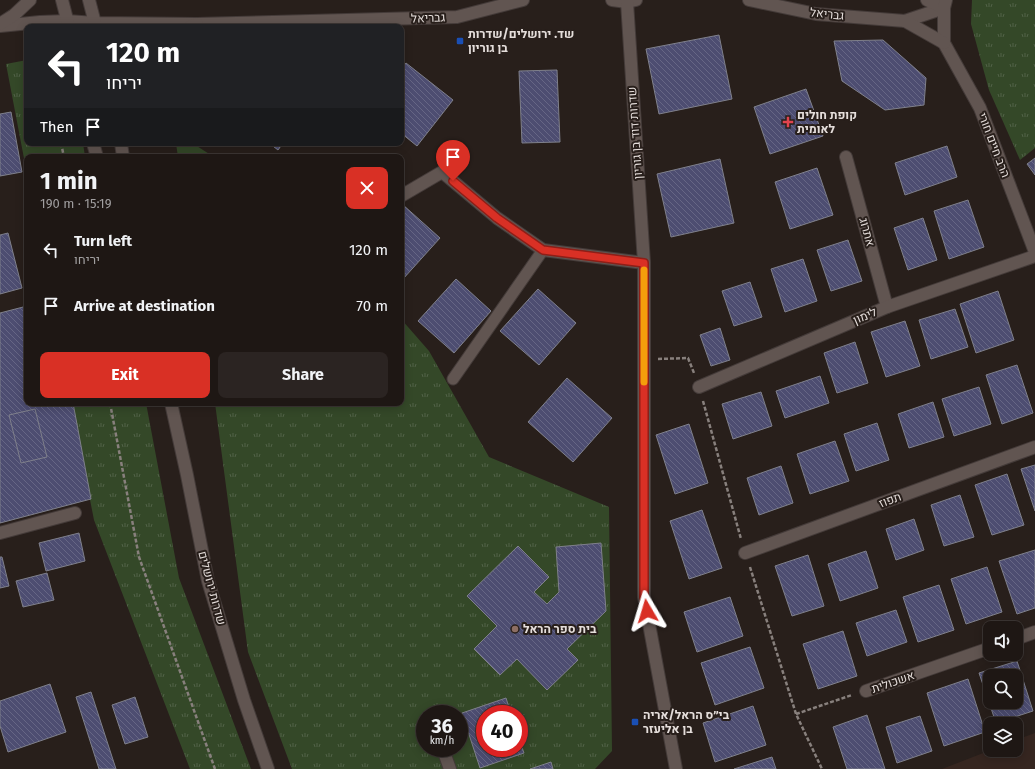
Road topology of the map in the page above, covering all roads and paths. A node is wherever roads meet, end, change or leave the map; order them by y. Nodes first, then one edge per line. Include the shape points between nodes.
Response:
1 (30, 0) edge
2 (62, 0) edge
3 (89, 0) edge
4 (523, 0) edge
5 (612, 0) edge
6 (749, 0) edge
7 (926, 0) edge
8 (632, 1) edge
9 (945, 4) edge
10 (905, 21) junction
11 (68, 24) edge
12 (96, 24) edge
13 (252, 24) edge
14 (0, 25) edge
15 (944, 43) junction
16 (846, 157) dead end
17 (404, 194) edge
18 (543, 250) junction
19 (1035, 252) edge
20 (1035, 256) edge
21 (644, 263) junction
22 (887, 307) junction
23 (453, 379) dead end
24 (700, 387) dead end
25 (111, 406) edge
26 (172, 406) edge
27 (1035, 447) edge
28 (75, 513) dead end
29 (0, 533) edge
30 (745, 553) dead end
31 (1035, 632) edge
32 (1023, 636) edge
33 (983, 650) edge
34 (866, 691) joint
35 (796, 714) dead end
36 (446, 757) edge
37 (215, 769) edge
38 (268, 769) edge
39 (450, 769) edge
40 (676, 769) edge

1 - 14 street
2 - 11 street
3 - 12 street
4 - 13 street, גבריאל via 458,17
5 - 8 street
6 - 10 street, גבריאל via 816,14
7 - 9 street
8 - 21 street, שדרות דוד בן גוריון
9 - 10 street, גבריאל
9 - 15 street
10 - 15 street, גבריאל
11 - 14 street, גבריאל via 40,22
15 - 19 street, הרב חיים חורי via 980,108
16 - 22 street, אתרוג
17 - 18 street via 442,172 497,218
18 - 21 street
18 - 23 lane
20 - 22 street, לימון
21 - 40 street, שדרות דוד בן גוריון via 644,597
22 - 24 street, לימון
25 - 37 path via 139,557
26 - 38 street, שדרות ירושלים via 208,581
27 - 30 street, תפוז
28 - 29 street
31 - 32 street
33 - 34 street, אשכולית
34 - 35 path, אשכולית
36 - 39 street

